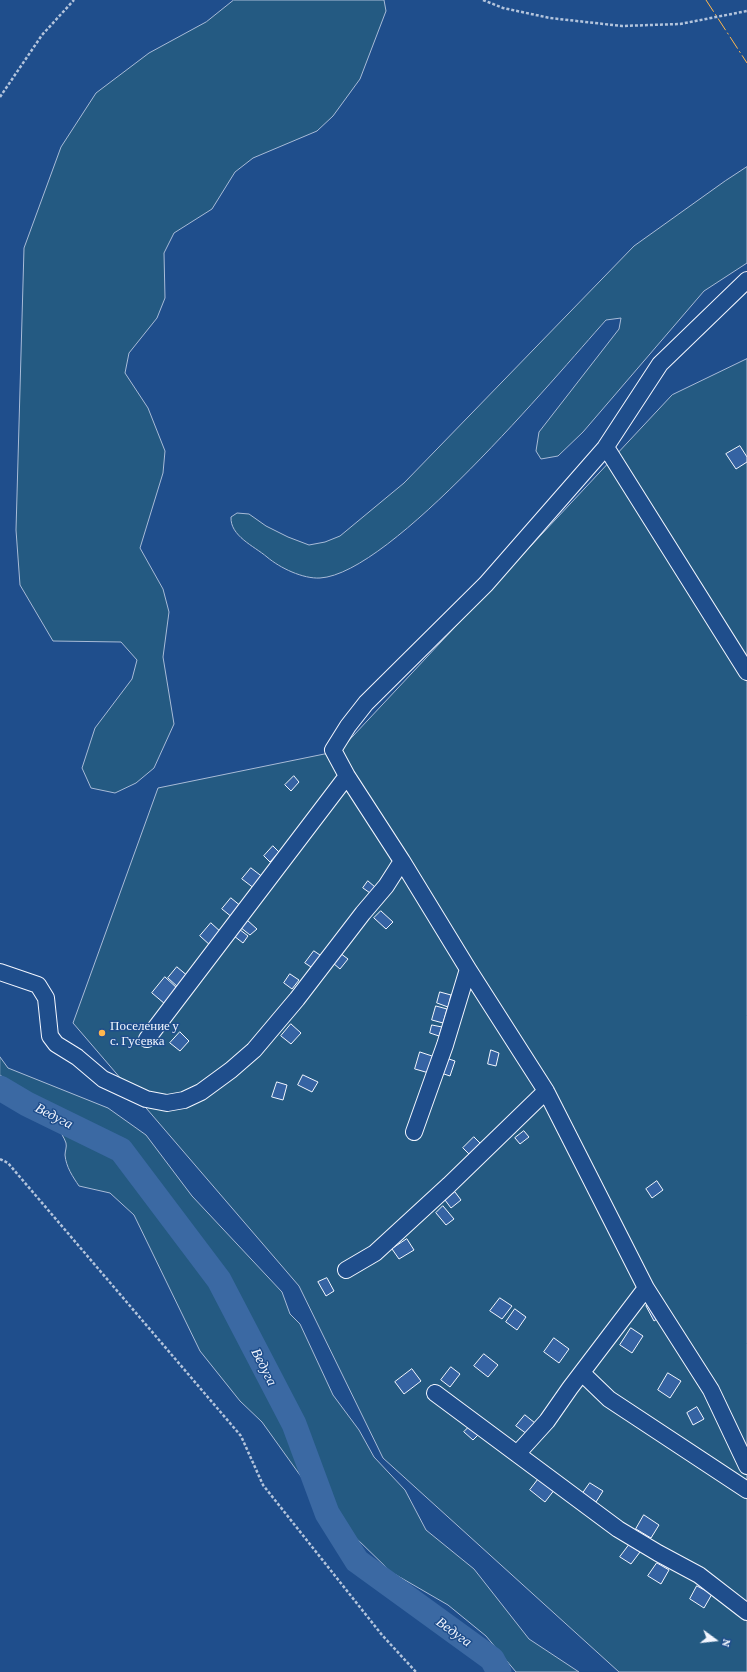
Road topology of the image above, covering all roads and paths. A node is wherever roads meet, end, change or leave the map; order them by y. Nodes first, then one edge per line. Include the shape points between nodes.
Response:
1 (74, 0) edge
2 (483, 0) edge
3 (747, 11) edge
4 (0, 98) edge
5 (747, 280) edge
6 (605, 448) junction
7 (747, 672) edge
8 (347, 776) junction
9 (402, 861) junction
10 (468, 969) junction
11 (0, 972) edge
12 (147, 1040) dead end
13 (546, 1091) junction
14 (414, 1132) dead end
15 (0, 1159) edge
16 (346, 1270) dead end
17 (646, 1288) junction
18 (582, 1373) junction
19 (435, 1393) dead end
20 (517, 1454) junction
21 (747, 1466) edge
22 (747, 1490) edge
23 (747, 1612) edge
24 (416, 1672) edge

1 - 4 path via 42,35
2 - 3 path via 503,8 550,18 622,26 680,24
5 - 6 street via 660,364
6 - 7 street
6 - 8 street via 486,584 362,709 333,750
8 - 9 street
8 - 12 street
9 - 10 street
9 - 11 street via 386,886 254,1050 201,1092 184,1100 167,1104 146,1100 103,1079 77,1057 56,1044 50,1036 46,998 38,985
10 - 13 street
10 - 14 street via 445,1045
13 - 16 street via 374,1253
13 - 17 street
15 - 24 path via 8,1163 241,1436 263,1485 382,1635
17 - 18 street
17 - 21 street via 711,1390
18 - 20 street via 547,1421
18 - 22 street via 609,1399
19 - 20 street
20 - 23 street via 618,1530 699,1575

